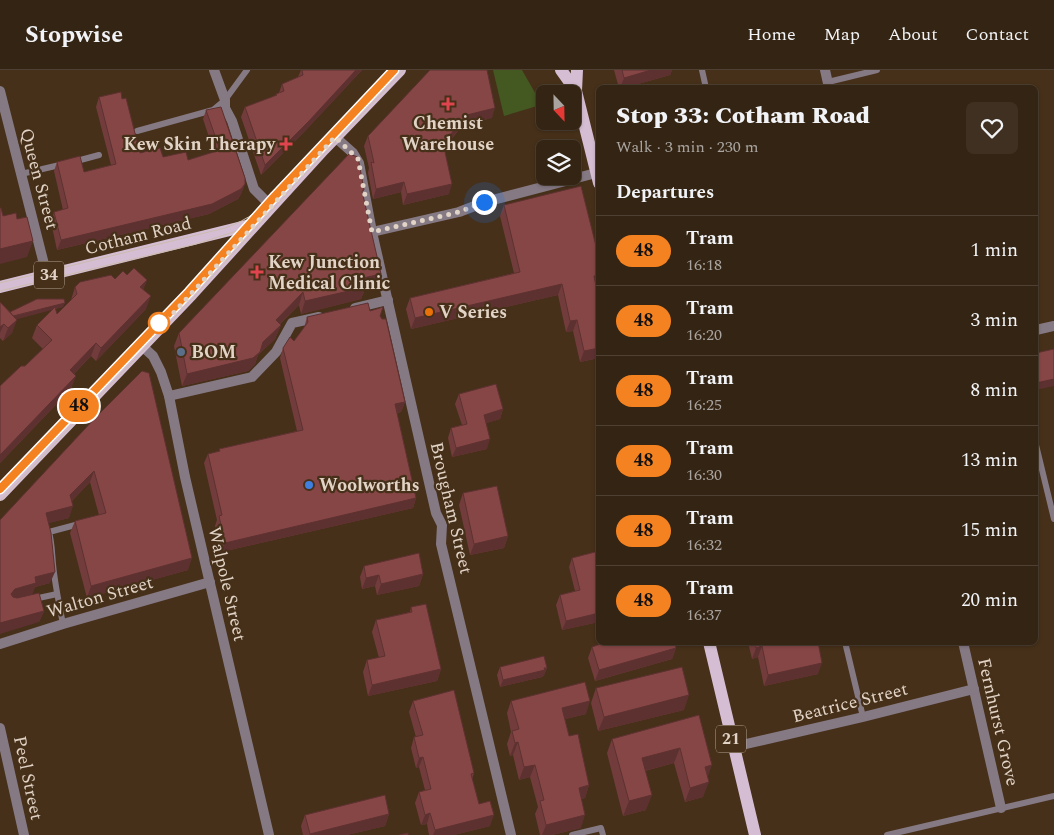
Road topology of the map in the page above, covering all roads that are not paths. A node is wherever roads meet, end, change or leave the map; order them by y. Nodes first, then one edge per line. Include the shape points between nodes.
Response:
1 (214, 70) edge
2 (247, 70) edge
3 (553, 70) edge
4 (561, 70) edge
5 (569, 70) edge
6 (577, 70) edge
7 (702, 70) edge
8 (825, 70) edge
9 (876, 70) edge
10 (397, 71) edge
11 (569, 85) edge
12 (572, 85) edge
13 (574, 85) edge
14 (576, 85) edge
15 (705, 85) edge
16 (828, 85) edge
17 (0, 91) edge
18 (225, 100) junction
19 (581, 111) edge
20 (137, 131) dead end
21 (335, 137) junction
22 (100, 155) dead end
23 (596, 170) edge
24 (21, 174) junction
25 (596, 178) edge
26 (271, 206) junction
27 (254, 224) junction
28 (372, 232) junction
29 (47, 276) junction
30 (0, 287) edge
31 (388, 300) junction
32 (347, 310) edge
33 (329, 314) edge
34 (1054, 326) edge
35 (1038, 330) edge
36 (142, 346) junction
37 (169, 396) junction
38 (1038, 454) edge
39 (0, 495) edge
40 (1054, 519) edge
41 (79, 524) edge
42 (210, 582) junction
43 (57, 594) junction
44 (30, 600) edge
45 (64, 624) junction
46 (0, 644) edge
47 (710, 645) edge
48 (846, 645) edge
49 (964, 645) edge
50 (974, 689) junction
51 (863, 717) junction
52 (0, 728) edge
53 (733, 747) junction
54 (1054, 796) edge
55 (1001, 808) junction
56 (24, 835) edge
57 (268, 835) edge
58 (511, 835) edge
59 (572, 835) edge
60 (603, 835) edge
61 (755, 835) edge
62 (887, 835) edge

1 - 18 street
2 - 18 lane
3 - 11 main road
4 - 12 main road
5 - 13 lane
6 - 14 main road
7 - 15 lane
8 - 16 street
9 - 16 lane
10 - 21 main road
17 - 24 street, Queen Street
18 - 20 lane via 209,112
18 - 26 street via 254,189
19 - 23 main road
21 - 26 main road
21 - 28 street, Brougham Street via 358,159
22 - 24 lane
24 - 29 street, Queen Street
25 - 28 street via 484,202 459,212
26 - 27 main road
27 - 29 main road, Cotham Road / 34
27 - 36 main road
28 - 31 street, Brougham Street
29 - 30 main road, Cotham Road / 34
31 - 32 street
31 - 58 street, Brougham Street via 389,322 436,513 442,525 441,544
33 - 37 street via 292,323 276,352 252,378
34 - 35 street
36 - 37 street, Walpole Street via 153,356
36 - 39 main road
37 - 42 street, Walpole Street
38 - 40 lane
41 - 43 lane via 49,532
42 - 45 street, Walton Street
42 - 57 street, Walpole Street
43 - 44 lane
43 - 45 lane
45 - 46 street, Walton Street
47 - 53 main road, 21
48 - 51 lane
49 - 50 street, Fernhurst Grove
50 - 51 street, Beatrice Street
50 - 55 street, Fernhurst Grove
51 - 53 street, Beatrice Street
52 - 56 street, Peel Street
53 - 61 main road, 21
54 - 55 lane
55 - 62 lane
59 - 60 lane via 601,828

